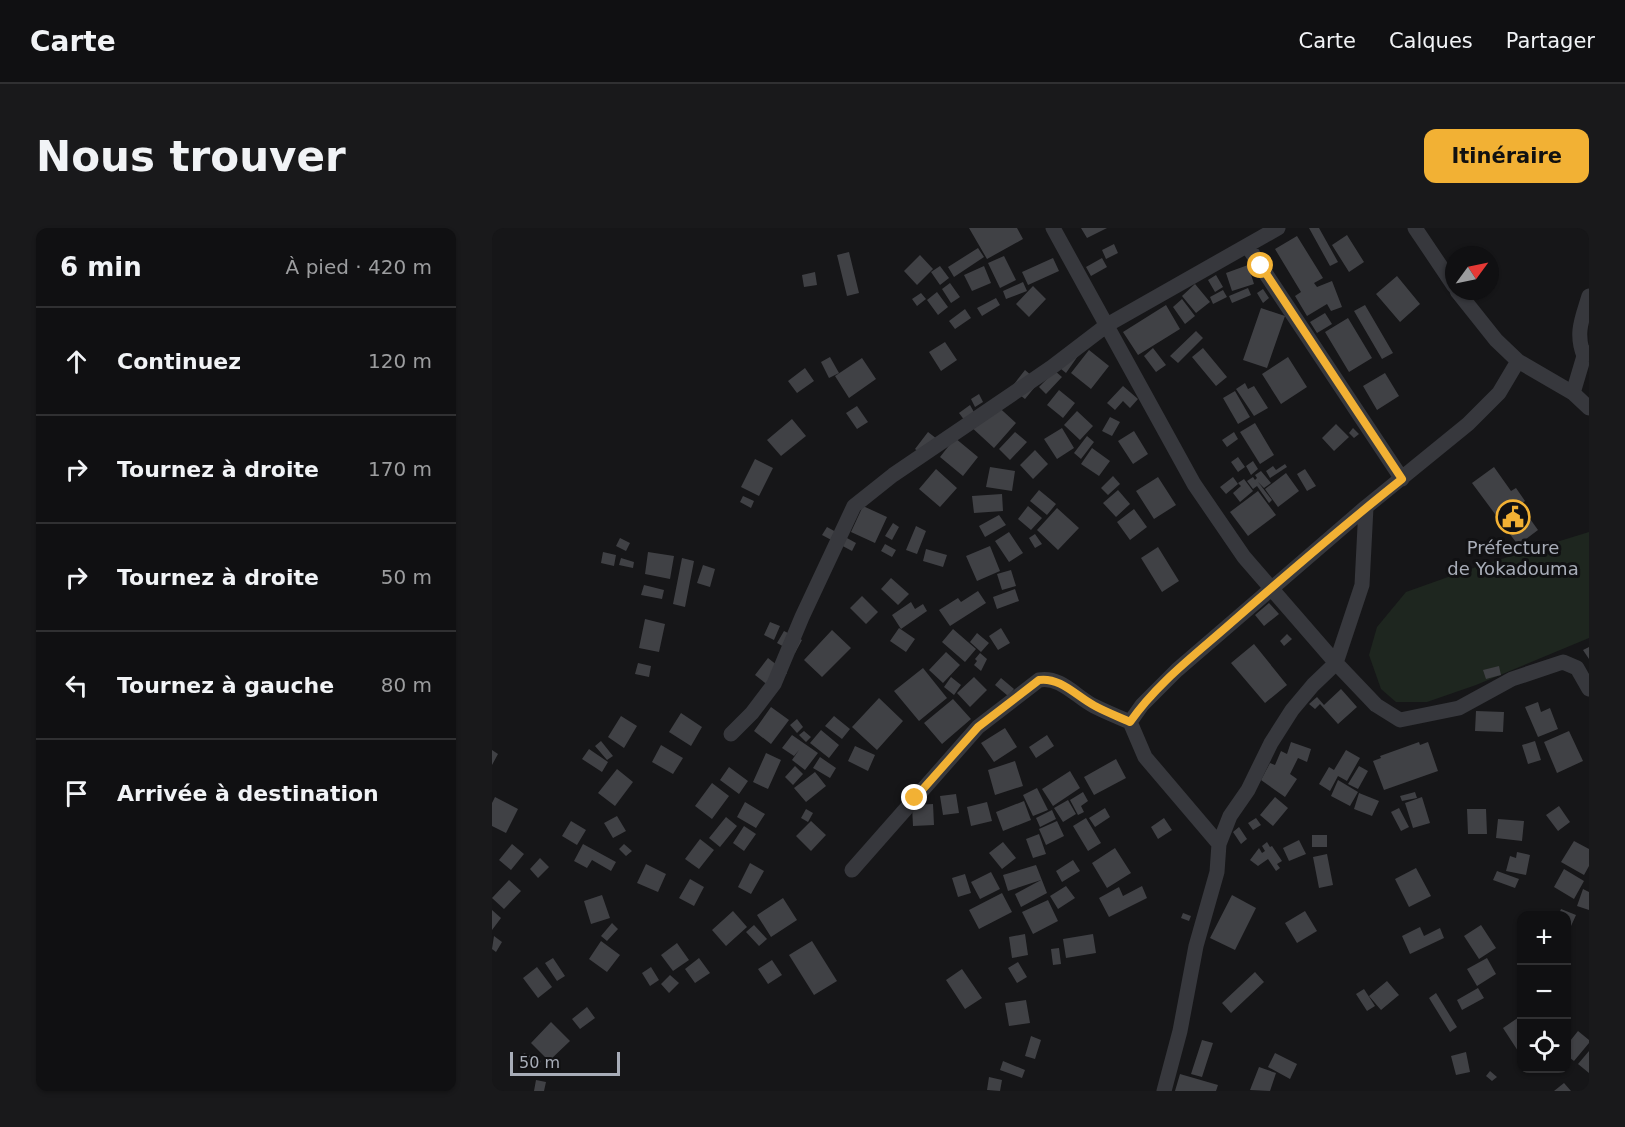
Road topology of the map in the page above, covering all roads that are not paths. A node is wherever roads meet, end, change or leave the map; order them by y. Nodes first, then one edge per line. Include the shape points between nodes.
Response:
1 (1053, 228) edge
2 (1278, 228) edge
3 (1415, 228) edge
4 (1248, 246) junction
5 (1445, 273) edge
6 (1589, 296) edge
7 (1464, 300) edge
8 (1107, 325) junction
9 (1586, 355) edge
10 (1518, 361) junction
11 (1573, 393) junction
12 (1589, 408) edge
13 (1402, 479) junction
14 (1366, 507) junction
15 (1271, 588) junction
16 (1336, 663) junction
17 (1589, 689) edge
18 (1130, 722) junction
19 (730, 734) dead end
20 (1219, 844) junction
21 (852, 870) dead end
22 (1164, 1091) edge

1 - 8 street
2 - 4 street
3 - 5 street
4 - 8 street
4 - 13 street
6 - 9 street via 1579,327 1579,343
7 - 10 street
8 - 15 street via 1194,484 1244,557
8 - 19 street via 854,506 774,684
9 - 11 street
10 - 11 street
10 - 13 street via 1499,393
11 - 12 street
13 - 14 street
14 - 15 street
14 - 16 street via 1362,585
15 - 16 street
15 - 18 street via 1177,670
16 - 17 street via 1376,705 1400,720 1459,708 1512,679 1563,662 1577,668
16 - 20 street via 1292,710 1230,816
18 - 20 street via 1145,757
18 - 21 street via 1094,706 1063,685 1039,680 978,727
20 - 22 street via 1217,872 1196,946

